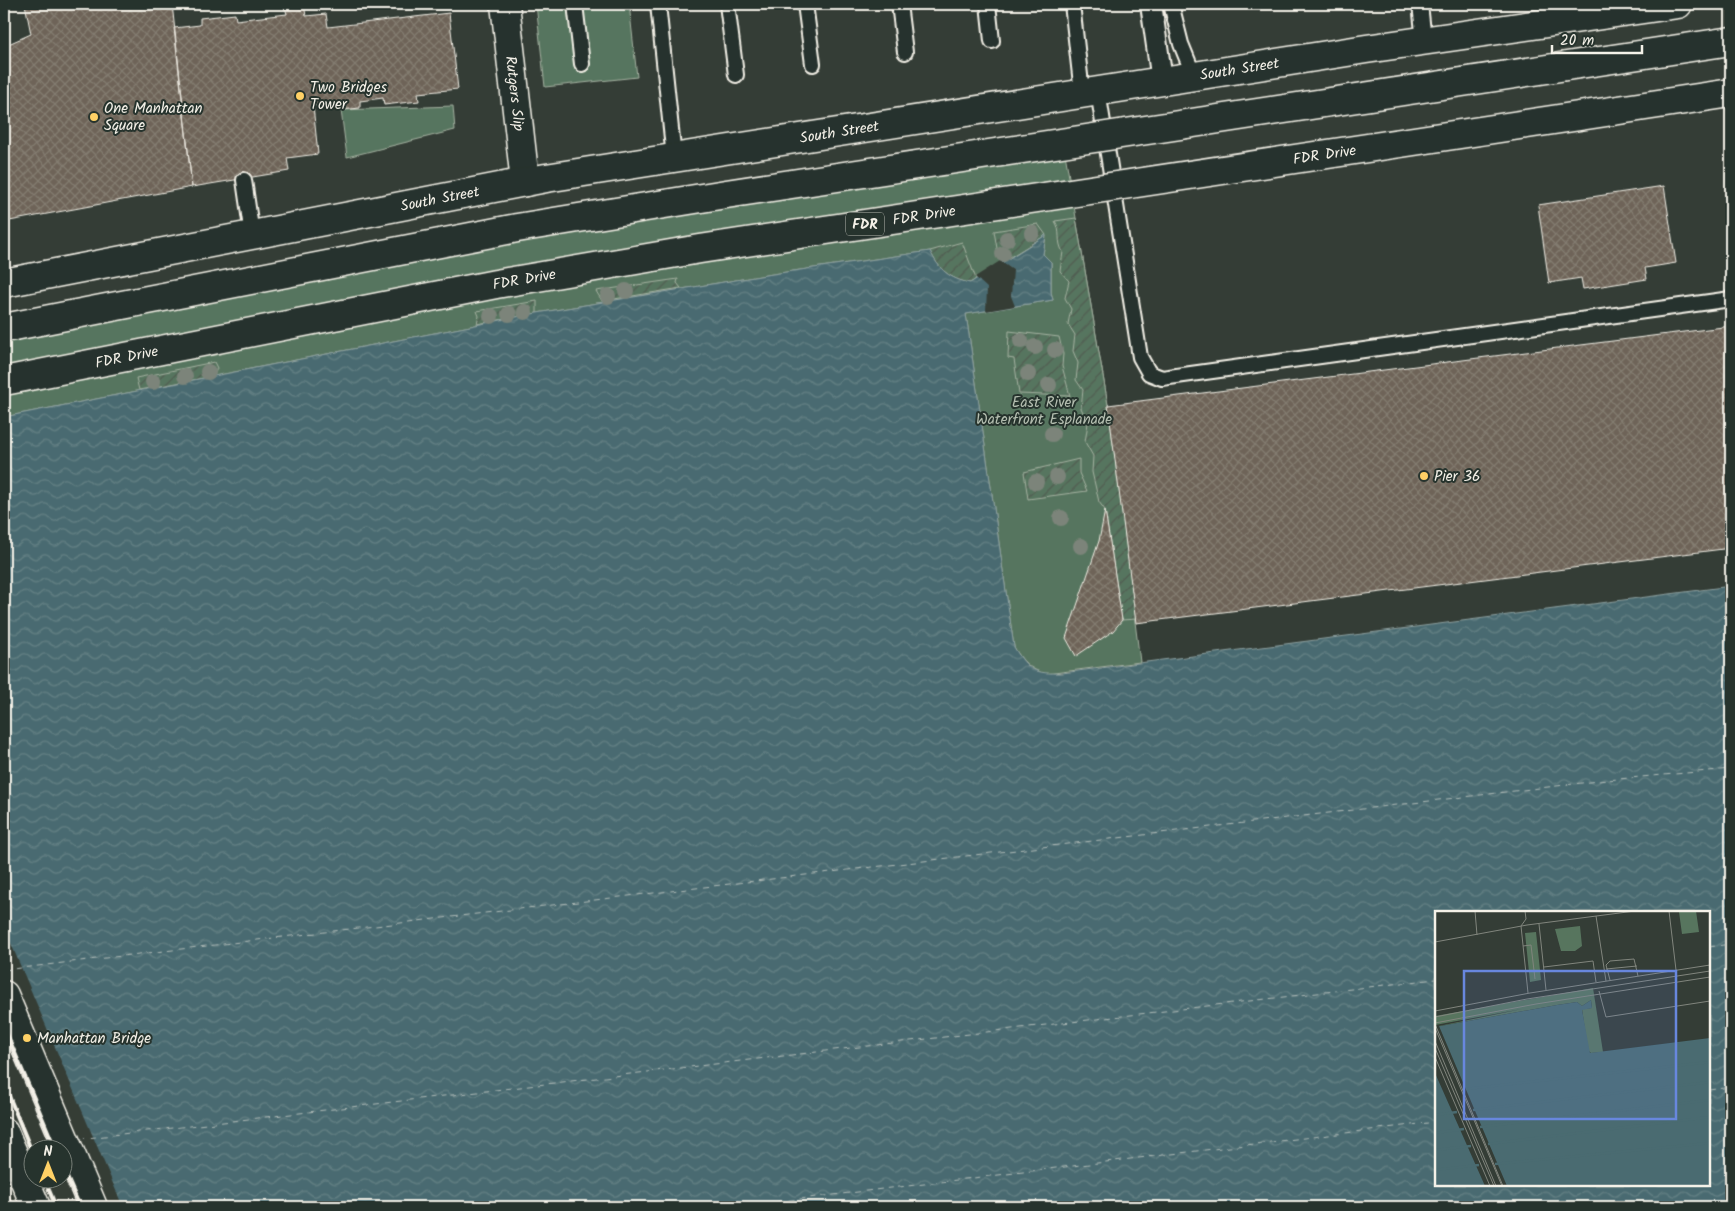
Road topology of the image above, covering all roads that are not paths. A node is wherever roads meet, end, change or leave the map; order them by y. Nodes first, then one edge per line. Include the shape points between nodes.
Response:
1 (505, 4) edge
2 (575, 4) edge
3 (658, 4) edge
4 (727, 4) edge
5 (805, 4) edge
6 (899, 4) edge
7 (988, 4) edge
8 (1072, 4) edge
9 (1151, 4) edge
10 (1171, 4) edge
11 (1420, 4) edge
12 (1678, 4) edge
13 (992, 41) dead end
14 (1424, 41) junction
15 (1731, 41) edge
16 (905, 52) dead end
17 (582, 64) dead end
18 (813, 64) dead end
19 (736, 75) dead end
20 (1194, 76) junction
21 (1162, 81) junction
22 (1090, 92) junction
23 (1731, 93) edge
24 (674, 158) junction
25 (244, 180) dead end
26 (525, 182) junction
27 (252, 235) junction
28 (4, 283) edge
29 (1731, 299) edge
30 (4, 328) edge
31 (4, 381) edge
32 (4, 996) edge
33 (4, 1132) edge
34 (36, 1207) edge
35 (93, 1207) edge

1 - 26 main road, Rutgers Slip
2 - 17 lane
3 - 24 lane
4 - 19 lane
5 - 18 lane
6 - 16 lane
7 - 13 lane
8 - 22 lane
9 - 21 street
10 - 20 lane via 1181,44
11 - 14 lane
12 - 14 main road, South Street
14 - 20 main road, South Street
15 - 30 main road, bridge via 546,223
20 - 21 main road, South Street
21 - 22 main road, South Street
22 - 24 main road, South Street
22 - 29 lane via 1140,357 1149,373 1162,378
23 - 31 main road, FDR Drive / FDR, bridge via 662,256 496,284
24 - 26 main road, South Street
25 - 27 lane
26 - 27 main road, South Street
27 - 28 main road, South Street
32 - 35 main road
33 - 34 main road

